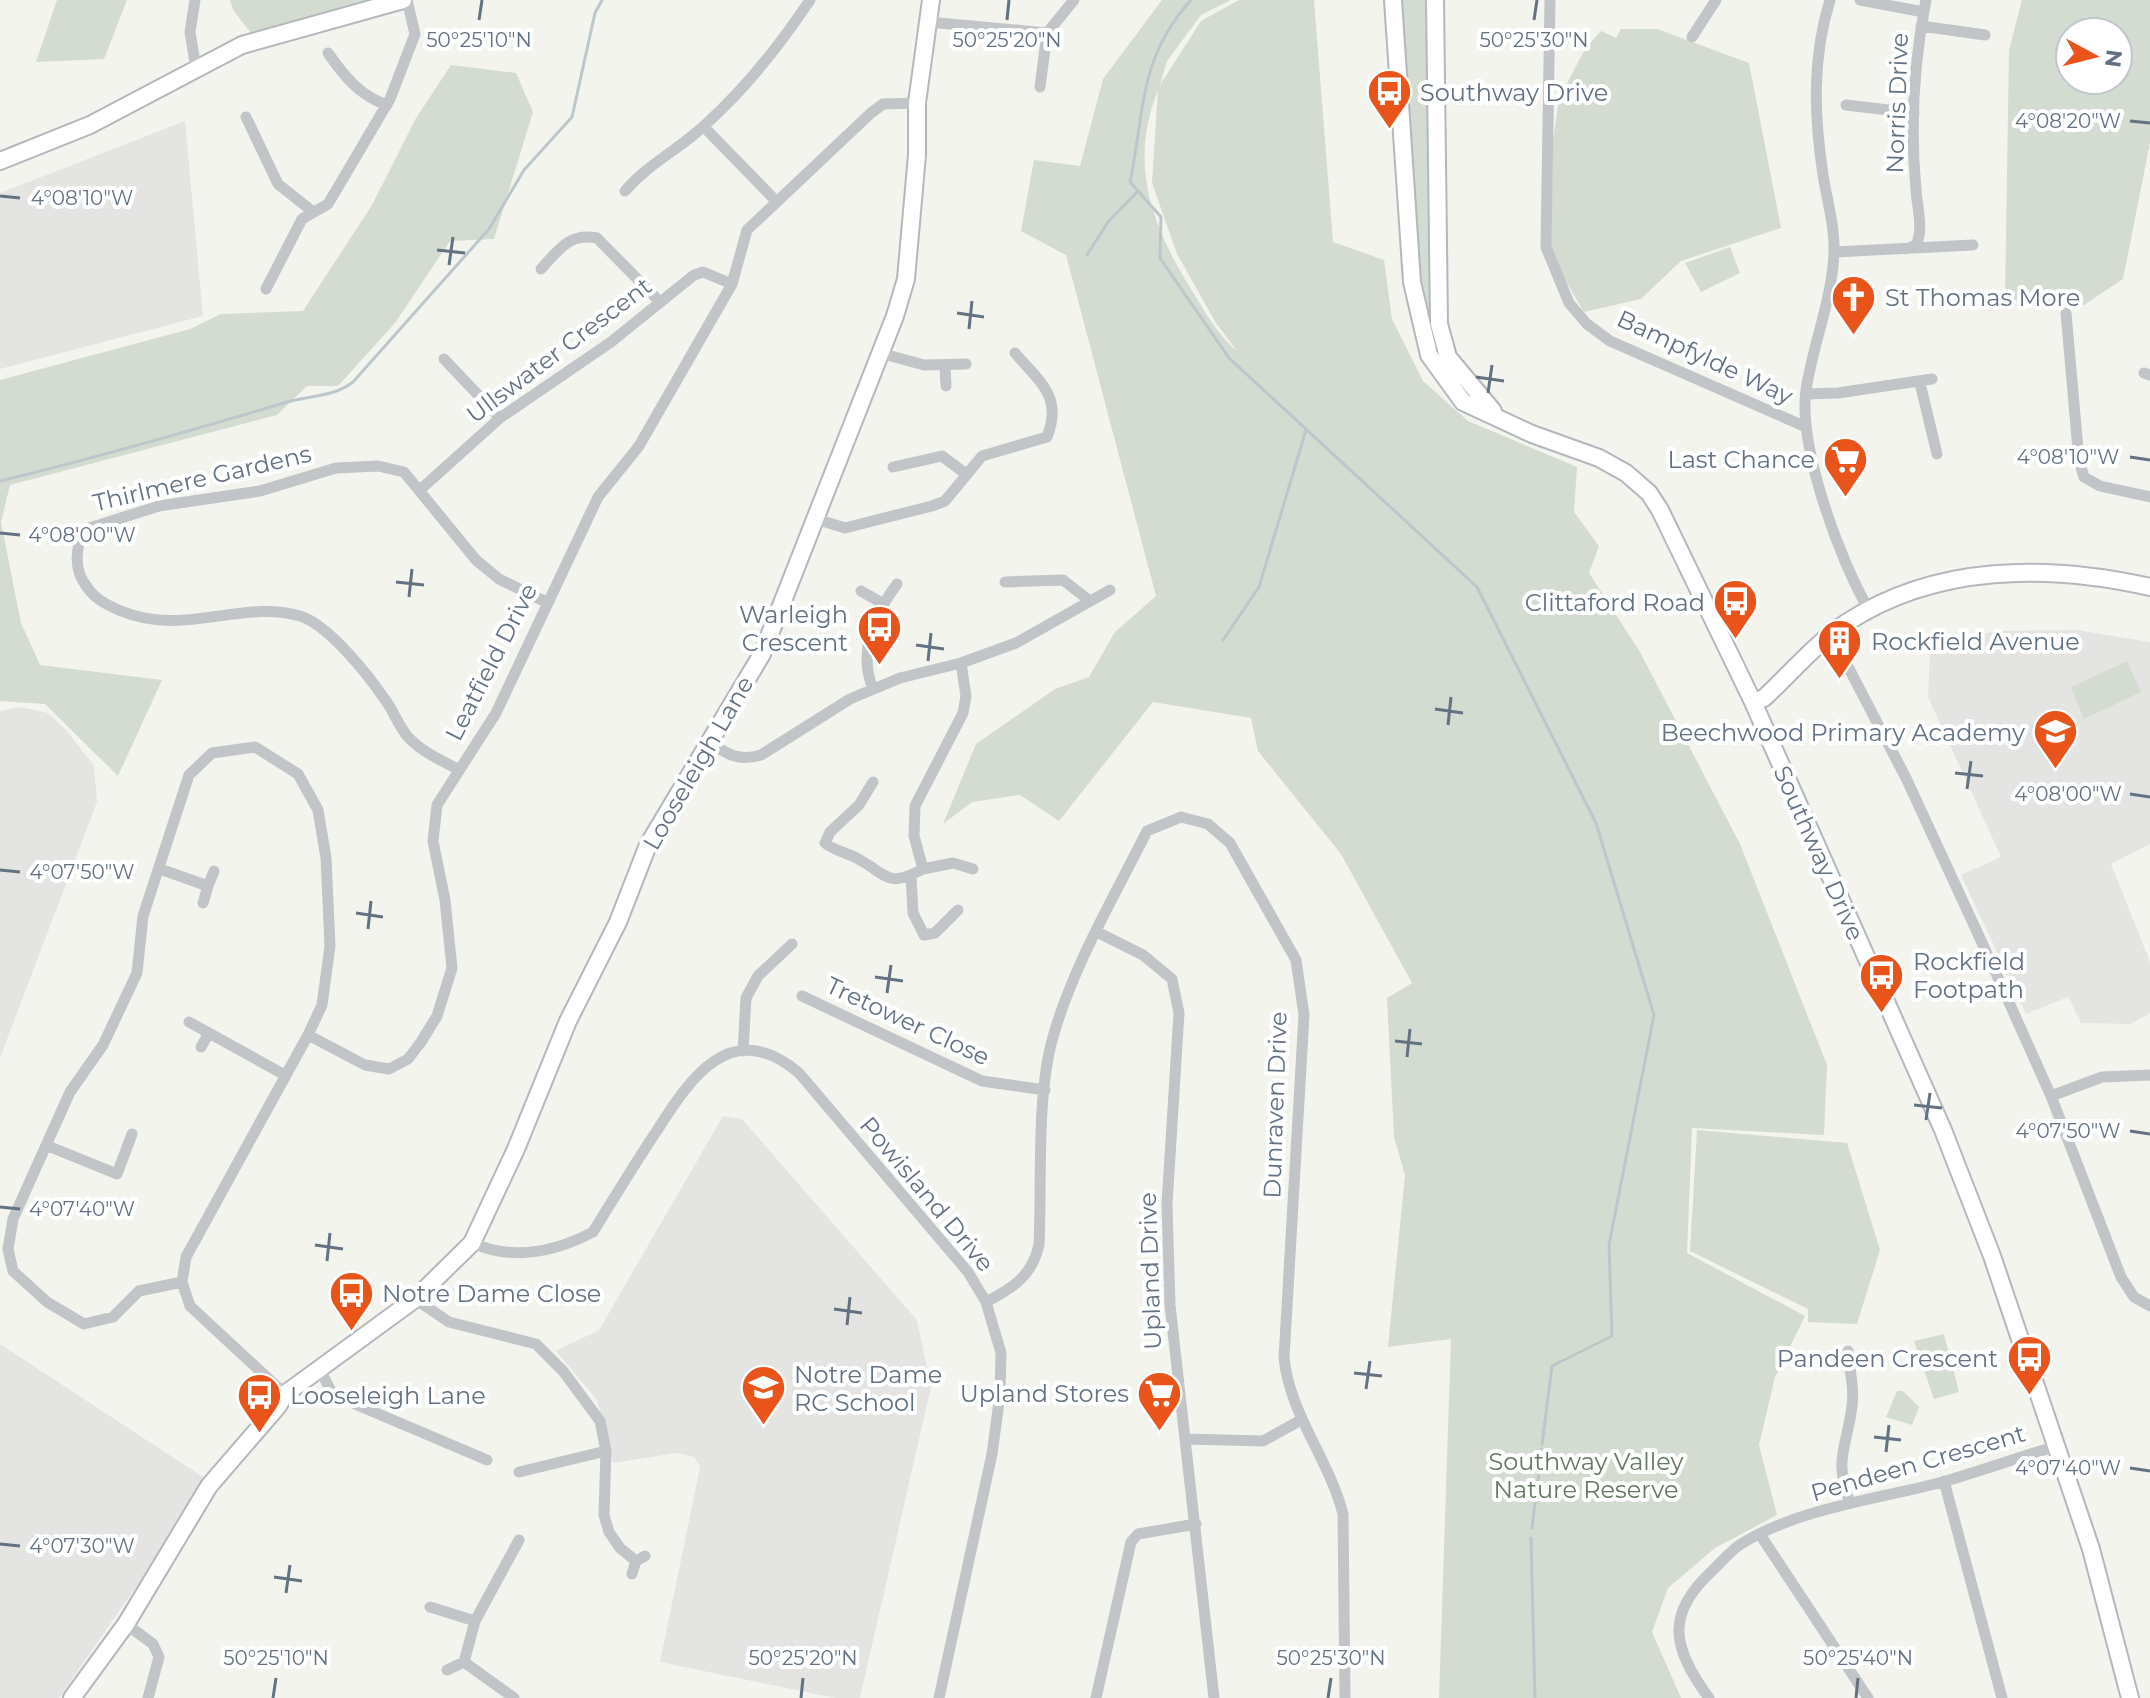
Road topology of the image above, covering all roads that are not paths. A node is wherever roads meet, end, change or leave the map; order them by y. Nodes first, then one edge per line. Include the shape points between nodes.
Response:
1 (195, 0) edge
2 (405, 0) edge
3 (810, 0) edge
4 (931, 0) edge
5 (1074, 0) edge
6 (1393, 0) edge
7 (1435, 0) edge
8 (1561, 0) edge
9 (1716, 0) edge
10 (1830, 0) edge
11 (1860, 0) edge
12 (1550, 3) edge
13 (1925, 6) edge
14 (928, 22) junction
15 (1921, 26) junction
16 (1047, 33) junction
17 (1985, 35) dead end
18 (1692, 37) dead end
19 (328, 53) dead end
20 (196, 69) junction
21 (1040, 87) dead end
22 (917, 103) junction
23 (387, 105) junction
24 (1846, 105) dead end
25 (1914, 113) junction
26 (246, 117) dead end
27 (704, 127) junction
28 (0, 161) edge
29 (625, 191) dead end
30 (775, 200) junction
31 (312, 211) junction
32 (1973, 245) dead end
33 (1906, 249) junction
34 (1834, 252) junction
35 (541, 269) dead end
36 (732, 284) junction
37 (266, 289) dead end
38 (660, 302) junction
39 (2066, 313) dead end
40 (2067, 335) junction
41 (2080, 335) dead end
42 (880, 353) junction
43 (1015, 353) dead end
44 (1033, 354) dead end
45 (444, 359) dead end
46 (966, 364) dead end
47 (1024, 364) junction
48 (945, 366) junction
49 (946, 386) dead end
50 (1806, 394) junction
51 (500, 418) junction
52 (1499, 418) junction
53 (1806, 427) junction
54 (1937, 454) dead end
55 (893, 467) dead end
56 (966, 474) junction
57 (421, 489) junction
58 (2150, 497) edge
59 (816, 519) junction
60 (1005, 582) dead end
61 (897, 584) dead end
62 (2150, 587) edge
63 (1110, 590) dead end
64 (861, 591) dead end
65 (1090, 601) junction
66 (546, 602) junction
67 (882, 603) junction
68 (1869, 610) junction
69 (1831, 634) junction
70 (961, 663) junction
71 (873, 689) junction
72 (1753, 702) junction
73 (708, 741) junction
74 (459, 770) junction
75 (873, 782) dead end
76 (845, 853) junction
77 (839, 867) dead end
78 (160, 869) junction
79 (923, 869) junction
80 (973, 869) dead end
81 (214, 871) dead end
82 (911, 876) junction
83 (208, 886) junction
84 (203, 903) dead end
85 (958, 910) dead end
86 (1097, 932) junction
87 (792, 944) dead end
88 (802, 996) dead end
89 (189, 1022) dead end
90 (209, 1033) junction
91 (308, 1035) junction
92 (201, 1047) dead end
93 (743, 1051) junction
94 (283, 1074) junction
95 (2150, 1075) edge
96 (1045, 1090) junction
97 (2051, 1096) junction
98 (132, 1134) dead end
99 (48, 1146) junction
100 (472, 1243) junction
101 (182, 1282) junction
102 (415, 1299) junction
103 (986, 1302) junction
104 (2150, 1306) edge
105 (1848, 1351) dead end
106 (319, 1368) junction
107 (285, 1394) junction
108 (1301, 1420) junction
109 (1187, 1439) junction
110 (2057, 1446) junction
111 (606, 1451) junction
112 (487, 1460) dead end
113 (519, 1472) dead end
114 (1944, 1481) junction
115 (1850, 1503) junction
116 (1196, 1524) junction
117 (1761, 1536) junction
118 (519, 1540) dead end
119 (632, 1574) dead end
120 (430, 1607) dead end
121 (475, 1621) junction
122 (126, 1624) junction
123 (464, 1662) junction
124 (447, 1670) dead end
125 (509, 1696) edge
126 (72, 1698) edge
127 (148, 1698) edge
128 (939, 1698) edge
129 (1096, 1698) edge
130 (1214, 1698) edge
131 (1345, 1698) edge
132 (1709, 1698) edge
133 (1868, 1698) edge
134 (2002, 1698) edge
135 (2130, 1698) edge

1 - 20 street via 190,32
2 - 20 street via 242,45
2 - 23 street via 415,34
3 - 27 street via 741,91
4 - 14 street, Looseleigh Lane
5 - 16 street
6 - 52 street, Southway Drive via 1417,313 1429,355 1451,388 1463,402
7 - 52 street, Southway Drive via 1439,324 1448,357
8 - 12 street
9 - 18 street
10 - 34 street, Bampfylde Way via 1816,63 1816,100
11 - 13 street
12 - 53 street, Bampfylde Way via 1546,247 1569,303 1610,341
13 - 15 street, Norris Drive
14 - 16 street
14 - 22 street, Looseleigh Lane
15 - 17 street
15 - 25 street, Norris Drive
16 - 21 street
19 - 23 street via 347,79
20 - 28 street via 90,125
22 - 30 street, Leatfield Drive via 883,104
22 - 42 street, Looseleigh Lane via 906,279
23 - 31 street via 328,204
24 - 25 street
25 - 33 street, Norris Drive via 1912,157 1920,232 1916,245
26 - 31 street via 278,184
27 - 29 street via 645,168
27 - 30 street
30 - 36 street, Leatfield Drive via 747,230
31 - 37 street via 302,219
32 - 33 street
33 - 34 street
34 - 50 street, Bampfylde Way
35 - 38 street via 567,241 584,235 597,238
36 - 38 street, Ullswater Crescent via 703,272
36 - 66 street, Leatfield Drive via 639,446 598,497
38 - 51 street, Ullswater Crescent
39 - 40 street
40 - 41 street
40 - 58 street via 2084,477
42 - 48 street
42 - 59 street, Looseleigh Lane
43 - 47 street
44 - 47 street
45 - 51 street
46 - 48 street
47 - 56 street via 1052,398 1055,411 1047,437 982,456
48 - 49 street
50 - 53 street, Bampfylde Way
50 - 54 street via 1926,381
51 - 57 street, Ullswater Crescent
52 - 72 street, Southway Drive via 1599,458 1649,493
53 - 68 street, Bampfylde Way via 1819,488
55 - 56 street via 942,456
56 - 59 street via 945,501 932,506 845,528
57 - 66 street, Thirlmere Gardens via 476,560 499,579
57 - 74 street, Thirlmere Gardens via 404,472 378,466 336,468 260,491 159,506 83,530 77,565 94,597 146,621 268,613 301,616 320,627 359,666 407,736
59 - 73 street, Looseleigh Lane via 762,654
60 - 65 street via 1063,580
61 - 67 street
62 - 68 street via 2087,576 1992,573 1917,589
63 - 65 street
64 - 67 street
65 - 70 street via 1016,643
66 - 74 street, Leatfield Drive via 496,713
67 - 71 street via 864,658
68 - 69 street
69 - 72 street via 1764,698
69 - 97 street via 1906,778
70 - 71 street
70 - 79 street via 963,713 915,806 914,836
71 - 73 street via 750,759 728,755
72 - 110 street, Southway Drive via 1943,1130
73 - 100 street, Looseleigh Lane via 648,845
74 - 91 street, Leatfield Drive via 437,805 433,841 452,968 437,1016 408,1059 389,1069 365,1065
75 - 76 street via 859,805 825,839 826,845
76 - 77 street
76 - 82 street via 884,878
78 - 83 street
78 - 91 street via 189,775 212,753 255,747 298,774 318,810 330,946 322,1005
78 - 99 street via 143,916 137,973 103,1045 70,1092
79 - 80 street via 942,863
79 - 82 street
81 - 83 street
82 - 85 street via 913,913 924,935 935,933
83 - 84 street
86 - 96 street, Dunraven Drive via 1052,1039
86 - 108 street, Dunraven Drive via 1147,831 1181,817 1208,824 1230,843 1296,960 1304,1015 1284,1358
86 - 109 street, Upland Drive via 1143,955 1172,979 1179,1013 1167,1252
87 - 93 street via 758,976 746,998
88 - 96 street, Tretower Close via 982,1081
89 - 90 street
90 - 92 street
90 - 94 street
91 - 94 street
93 - 100 street via 715,1058 688,1083 593,1232 571,1244 516,1254
93 - 103 street, Powisland Drive via 774,1056 799,1073 968,1272
94 - 101 street via 186,1257
95 - 97 street via 2102,1077
96 - 103 street, Dunraven Drive via 1035,1263 1009,1291
97 - 104 street via 2121,1277 2134,1297
98 - 99 street via 117,1174
99 - 101 street via 13,1219 8,1249 13,1271 47,1302 84,1324 113,1317 139,1291
100 - 102 street, Looseleigh Lane
101 - 107 street via 190,1306
102 - 106 street, Looseleigh Lane
102 - 111 street via 449,1322 536,1344 600,1421
103 - 128 street, Powisland Drive via 1001,1353 997,1425
105 - 115 street via 1852,1408 1840,1472
106 - 107 street, Looseleigh Lane
106 - 112 street via 331,1391
107 - 122 street, Looseleigh Lane via 209,1486
108 - 109 street via 1263,1441
108 - 131 street, Dunraven Drive via 1337,1490 1343,1514
109 - 116 street, Upland Drive
110 - 114 street, Pendeen Crescent
110 - 135 street, Southway Drive
111 - 113 street
111 - 119 street via 604,1515 620,1548 640,1558
114 - 115 street, Pendeen Crescent
114 - 134 street
115 - 117 street, Pendeen Crescent
116 - 129 street via 1138,1534 1131,1542
116 - 130 street, Upland Drive
117 - 132 street, Pendeen Crescent via 1738,1546 1690,1591 1681,1613 1681,1648
117 - 133 street
118 - 121 street
120 - 121 street
121 - 123 street
122 - 126 street, Looseleigh Lane
122 - 127 street via 153,1644 159,1657
123 - 124 street
123 - 125 street

